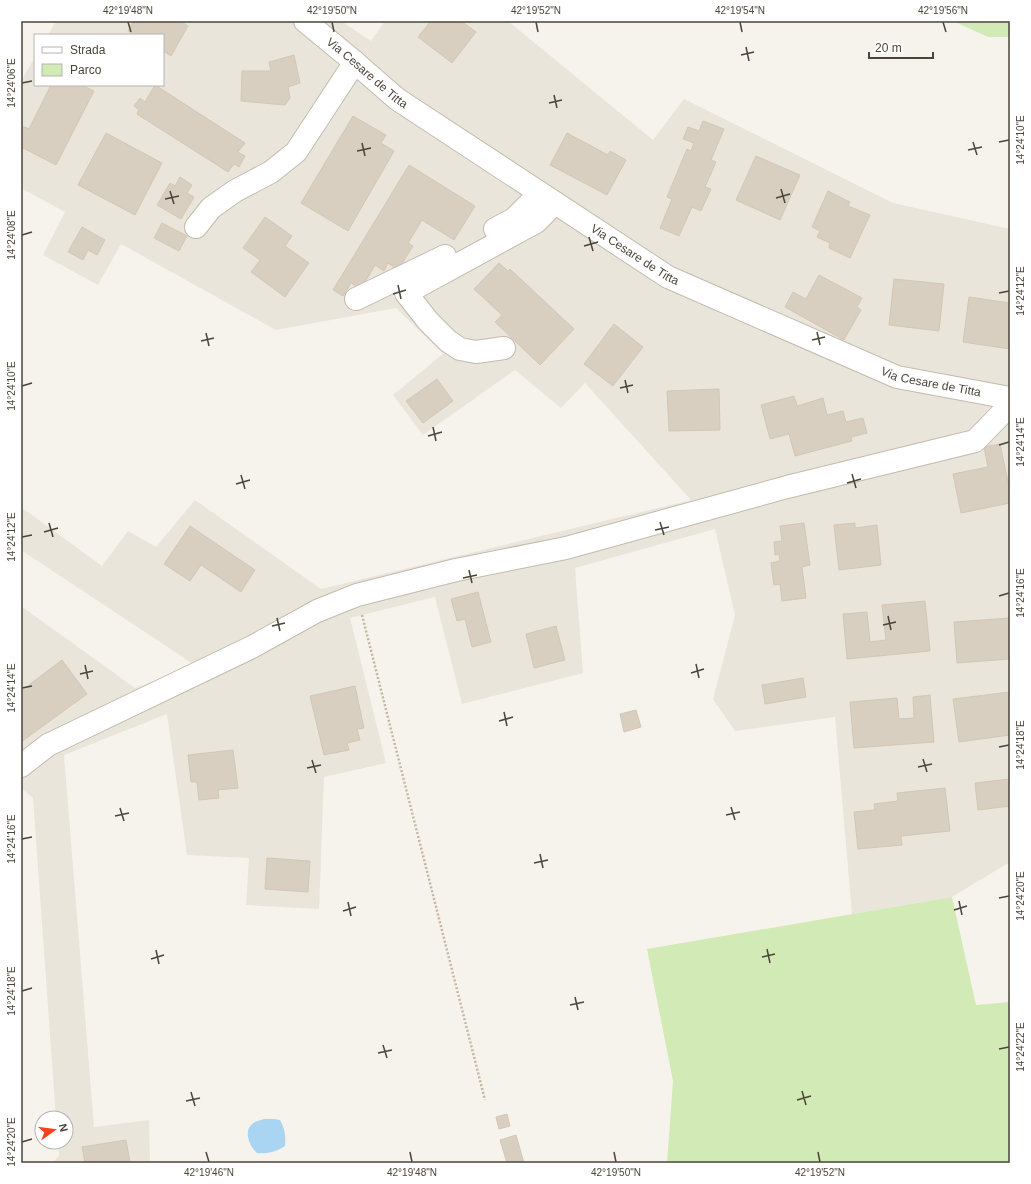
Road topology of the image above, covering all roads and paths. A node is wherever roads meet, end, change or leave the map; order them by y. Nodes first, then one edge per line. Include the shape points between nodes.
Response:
1 (305, 21) edge
2 (354, 62) junction
3 (548, 198) junction
4 (196, 226) dead end
5 (356, 299) dead end
6 (504, 348) dead end
7 (1010, 398) edge
8 (1010, 405) edge
9 (357, 595) junction
10 (21, 766) edge
11 (485, 1100) dead end

1 - 2 street, Via Cesare de Titta
2 - 3 street, Via Cesare de Titta via 397,99
2 - 4 street via 296,152 270,172 235,191 211,208
3 - 5 street via 421,268
3 - 6 street via 536,222 406,294 428,321 460,350 476,352
3 - 7 street, Via Cesare de Titta via 668,277 896,378
8 - 9 street via 976,441 787,487 566,548 456,570
9 - 10 street via 317,611 252,647 48,745
9 - 11 path

